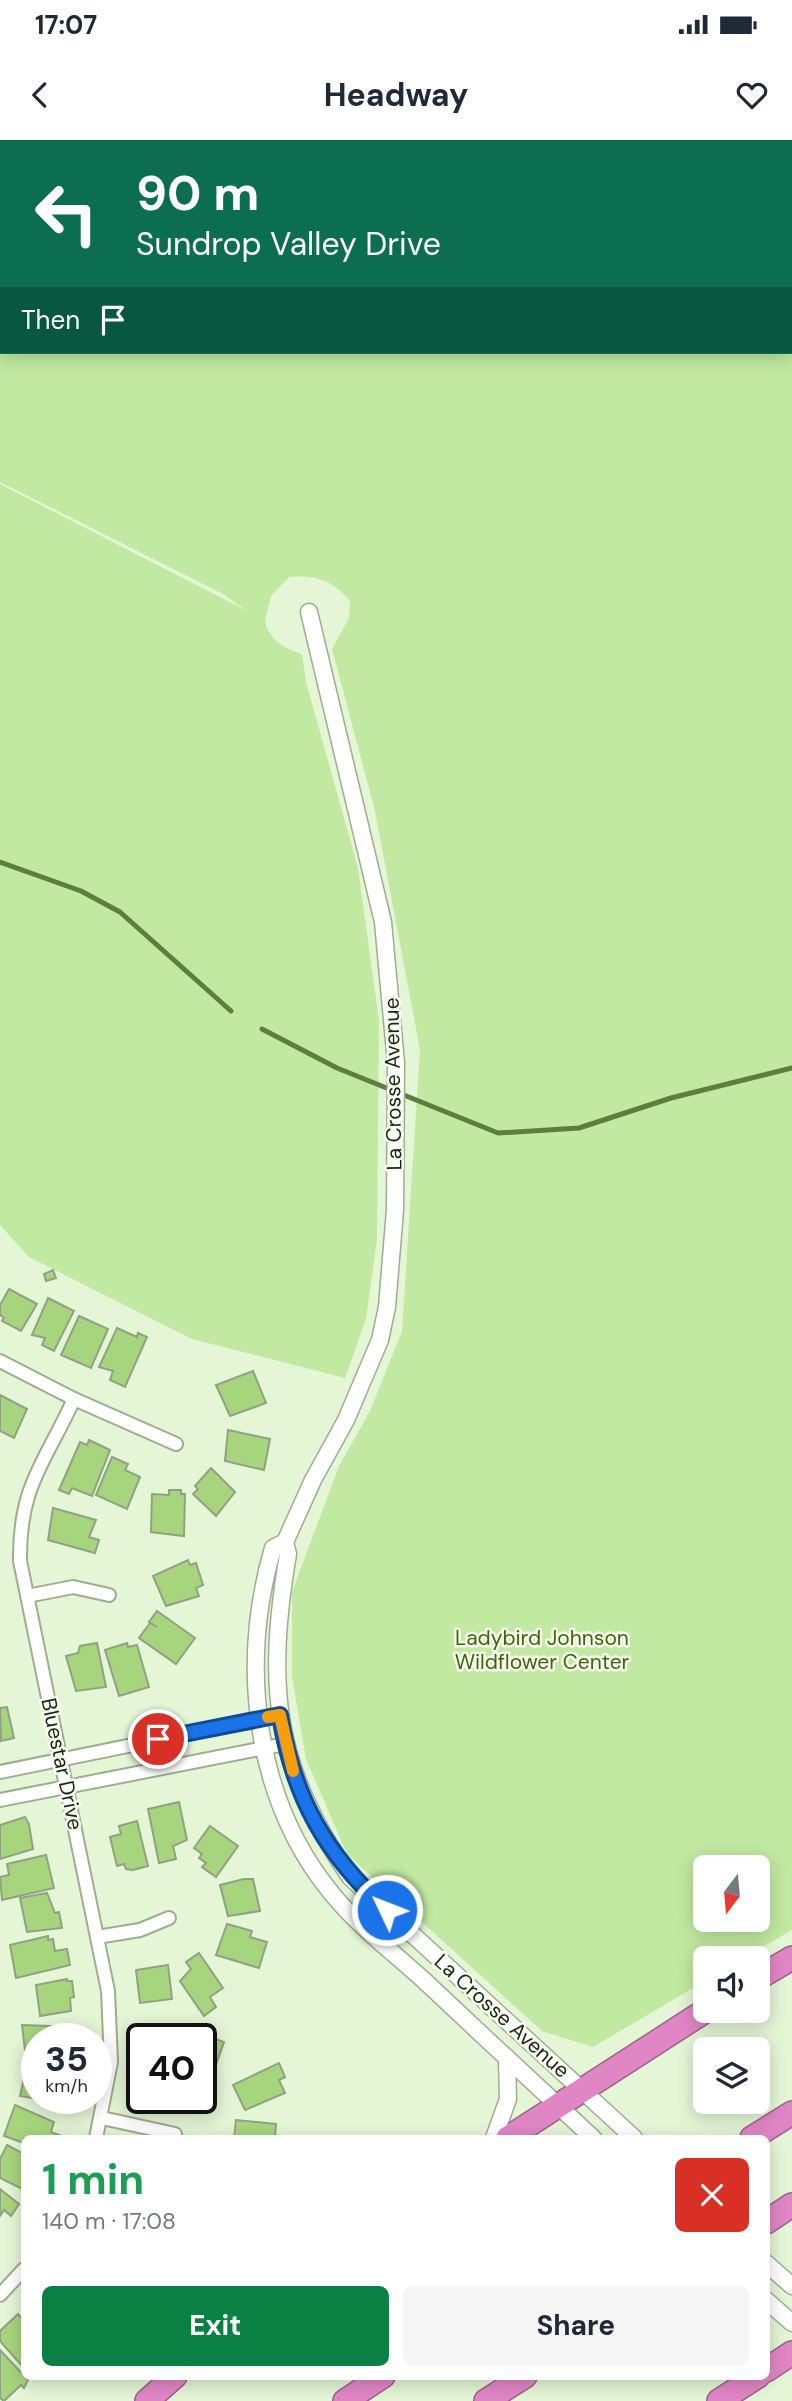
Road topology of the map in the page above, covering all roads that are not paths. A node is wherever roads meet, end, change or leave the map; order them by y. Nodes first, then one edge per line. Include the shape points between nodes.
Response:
1 (309, 612) dead end
2 (0, 1361) edge
3 (74, 1399) junction
4 (176, 1444) dead end
5 (285, 1542) junction
6 (109, 1595) dead end
7 (27, 1596) junction
8 (280, 1715) junction
9 (258, 1719) junction
10 (285, 1744) junction
11 (263, 1748) junction
12 (61, 1758) junction
13 (0, 1772) edge
14 (67, 1787) junction
15 (0, 1800) edge
16 (169, 1918) dead end
17 (97, 1937) junction
18 (792, 1958) edge
19 (770, 1971) edge
20 (693, 2019) edge
21 (507, 2059) junction
22 (583, 2091) junction
23 (559, 2106) junction
24 (792, 2113) edge
25 (102, 2118) junction
26 (175, 2134) dead end
27 (97, 2135) edge
28 (495, 2135) edge
29 (513, 2135) edge
30 (590, 2135) edge
31 (630, 2135) edge
32 (757, 2135) edge
33 (792, 2205) edge
34 (770, 2219) edge
35 (770, 2267) edge
36 (21, 2272) edge
37 (786, 2281) edge
38 (0, 2295) edge
39 (770, 2304) edge
40 (792, 2323) edge
41 (792, 2353) edge
42 (770, 2367) edge
43 (171, 2380) edge
44 (377, 2380) edge
45 (519, 2380) edge
46 (752, 2380) edge
47 (147, 2401) edge
48 (345, 2401) edge
49 (486, 2401) edge
50 (719, 2401) edge

1 - 5 street, La Crosse Avenue via 383,922 397,1111 392,1262 380,1340
2 - 3 street
3 - 4 street
3 - 7 street, Bluestar Drive via 24,1504 20,1561
5 - 8 street, La Crosse Avenue via 288,1554 277,1645
5 - 9 street, La Crosse Avenue via 273,1548 257,1618
6 - 7 street via 73,1587
7 - 12 street, Bluestar Drive
8 - 9 street
8 - 10 street, La Crosse Avenue
9 - 11 street, La Crosse Avenue
9 - 12 street
10 - 11 street
10 - 22 street, La Crosse Avenue via 303,1797 351,1877
11 - 14 street
11 - 21 street, La Crosse Avenue via 277,1798 295,1836 333,1895
12 - 13 street
12 - 14 street, Bluestar Drive
14 - 15 street
14 - 17 street, Bluestar Drive
16 - 17 street via 140,1930
17 - 25 street, Bluestar Drive via 111,2034
18 - 19 highway
20 - 22 highway
21 - 23 street, La Crosse Avenue
21 - 28 street via 508,2099
22 - 23 highway
22 - 31 street, La Crosse Avenue
23 - 29 highway
23 - 30 street, La Crosse Avenue
24 - 32 highway
25 - 26 street
25 - 27 street, Bluestar Drive
33 - 34 highway
35 - 37 street
36 - 38 street
39 - 40 street
41 - 42 highway
43 - 47 highway
44 - 48 highway
45 - 49 highway
46 - 50 highway

